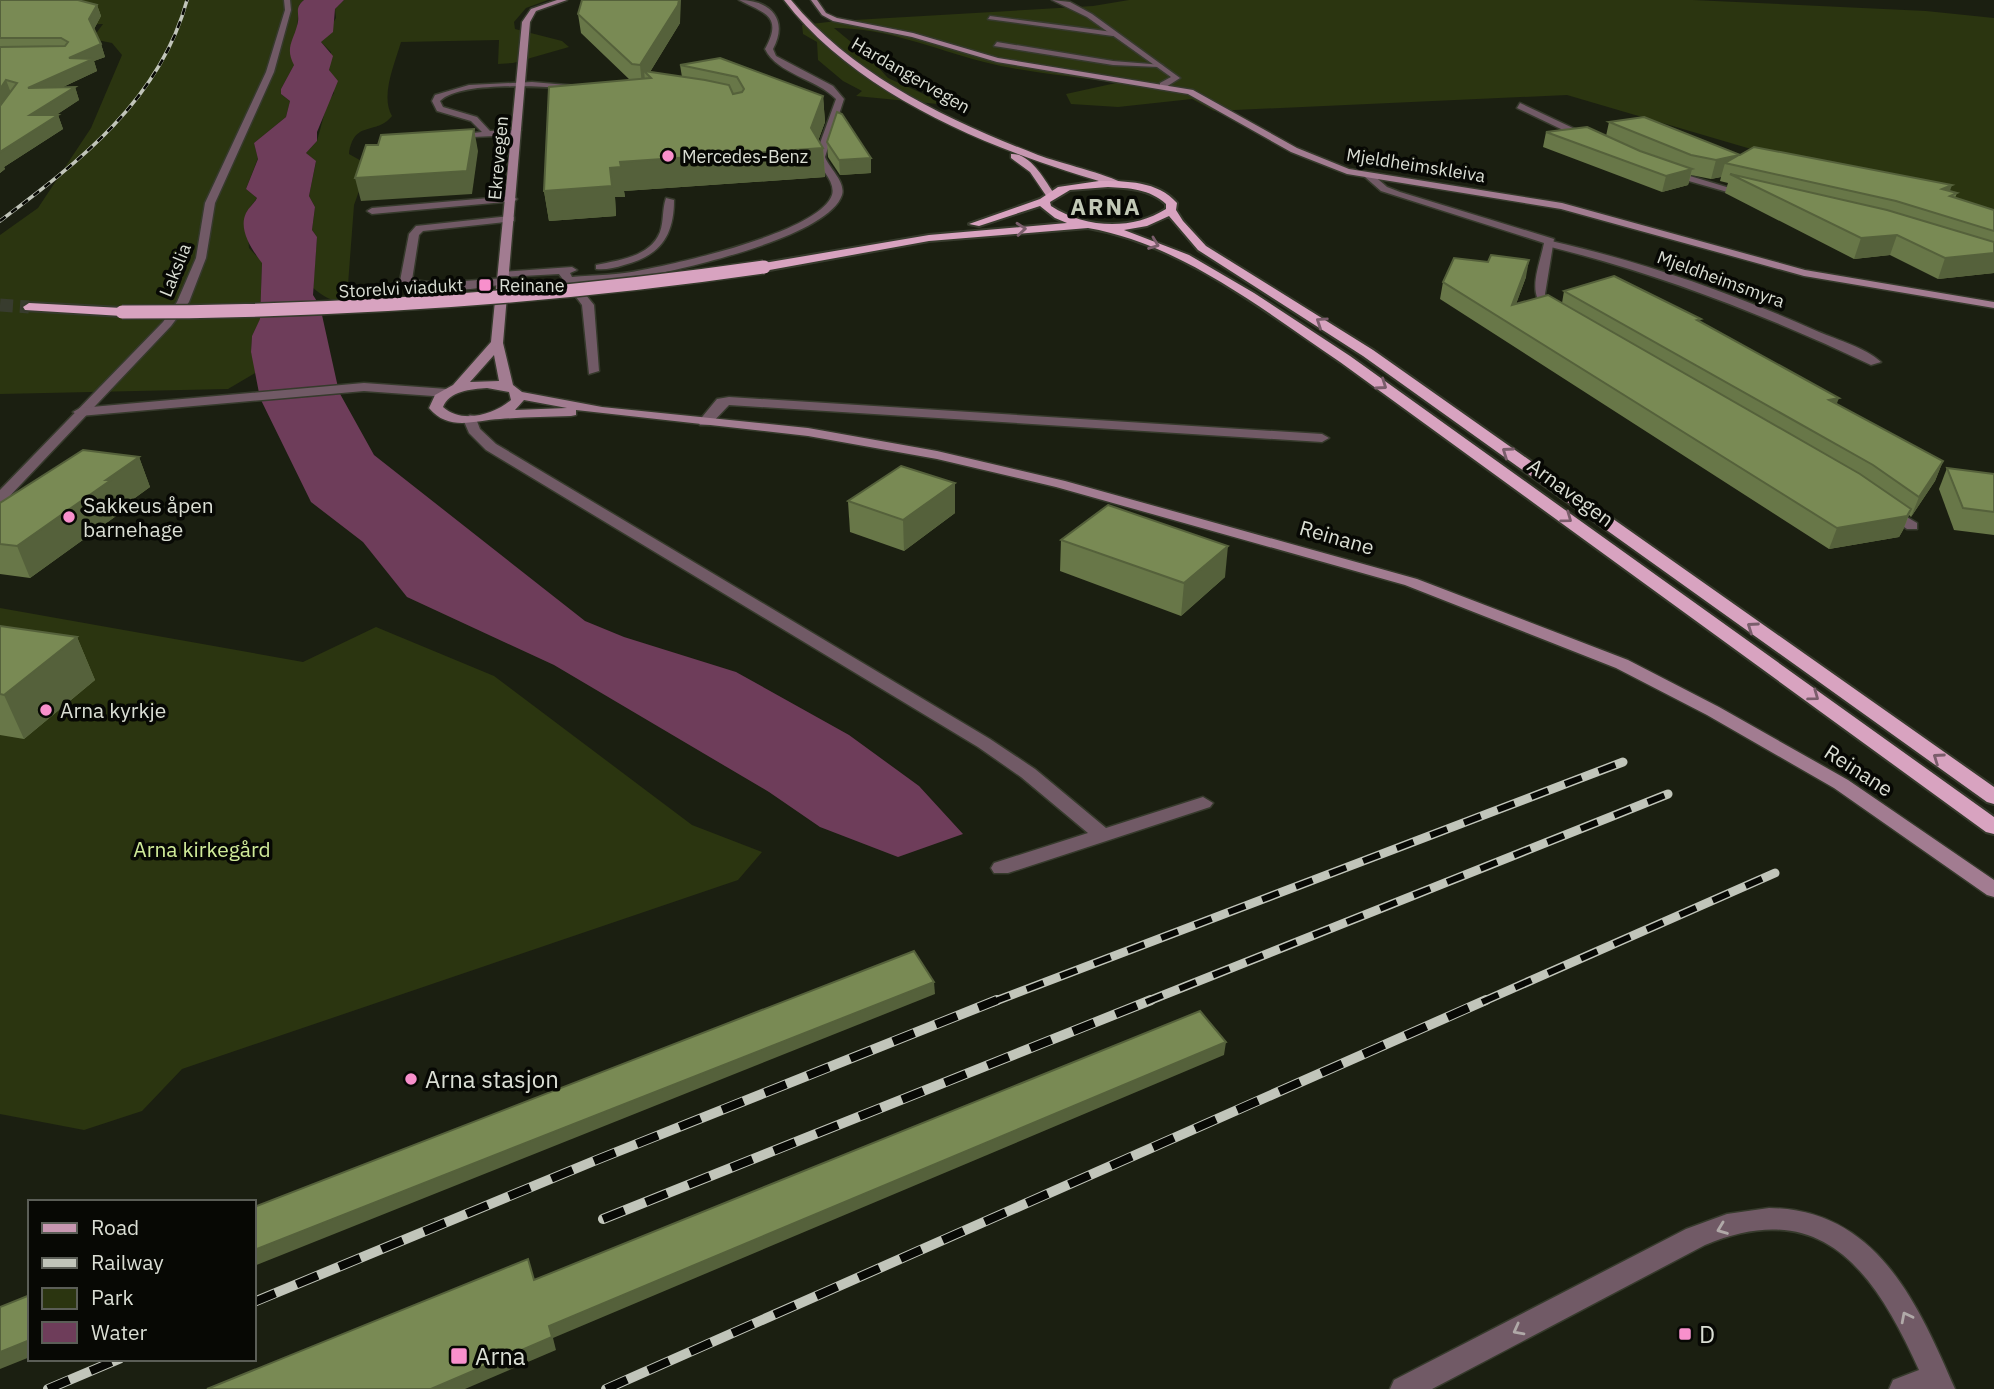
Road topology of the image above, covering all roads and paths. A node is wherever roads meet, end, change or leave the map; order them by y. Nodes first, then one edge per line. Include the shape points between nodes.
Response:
1 (287, 0) edge
2 (564, 0) edge
3 (742, 0) edge
4 (787, 0) edge
5 (814, 0) edge
6 (1055, 0) edge
7 (990, 18) dead end
8 (1112, 34) junction
9 (996, 44) dead end
10 (1159, 65) junction
11 (444, 84) dead end
12 (1163, 85) junction
13 (523, 86) junction
14 (599, 88) edge
15 (457, 89) junction
16 (1520, 106) dead end
17 (518, 132) junction
18 (487, 134) junction
19 (462, 136) edge
20 (995, 142) junction
21 (1601, 144) edge
22 (1661, 170) edge
23 (1368, 175) junction
24 (1119, 184) junction
25 (1761, 197) edge
26 (1047, 198) junction
27 (512, 199) junction
28 (669, 200) dead end
29 (1171, 210) junction
30 (372, 211) dead end
31 (510, 219) junction
32 (1096, 225) junction
33 (929, 238) junction
34 (1551, 244) junction
35 (566, 276) junction
36 (505, 277) junction
37 (1994, 306) edge
38 (29, 307) tunnel mouth
39 (1573, 321) edge
40 (497, 343) junction
41 (1875, 362) dead end
42 (593, 371) dead end
43 (453, 391) junction
44 (513, 391) junction
45 (602, 411) junction
46 (80, 412) junction
47 (492, 416) junction
48 (470, 419) junction
49 (705, 422) junction
50 (1322, 438) dead end
51 (0, 498) edge
52 (1880, 504) edge
53 (1912, 526) edge
54 (1994, 797) edge
55 (1203, 803) dead end
56 (1994, 827) edge
57 (1102, 835) junction
58 (1002, 868) dead end
59 (1994, 890) edge
60 (1939, 1383) edge
61 (1404, 1389) edge
62 (1903, 1389) edge

1 - 46 street, Lakslia via 270,72 210,203 201,258 183,302
2 - 13 main road, Ekrevegen via 539,7 528,16
3 - 35 street via 767,8 778,26 769,49 773,57 830,88 835,99 820,157 837,193 823,215 782,236 640,274
4 - 20 main road, Hardangervegen via 804,25 852,63
5 - 12 main road, Mjeldheimskleiva via 824,15 835,20 913,35 982,57
6 - 8 street via 1084,10
7 - 8 street
8 - 10 street
9 - 10 street via 1113,63
10 - 12 street via 1176,78
11 - 15 street
12 - 23 main road, Mjeldheimskleiva via 1201,97 1320,162
13 - 14 street
13 - 15 street
13 - 17 main road, Ekrevegen
15 - 18 street via 438,97 440,109 477,120
16 - 21 street
17 - 18 street
17 - 27 main road, Ekrevegen
18 - 19 street
20 - 24 main road, Hardangervegen
20 - 26 main road, Hardangervegen via 1033,170
22 - 25 street
23 - 34 street, Mjeldheimsmyra via 1397,194 1545,238
23 - 37 main road, Mjeldheimskleiva via 1562,206 1804,274
24 - 26 highway via 1079,185
24 - 29 highway, Arnavegen via 1166,197
26 - 32 highway, Arnavegen via 1046,208 1054,215
26 - 33 highway
27 - 30 street
27 - 31 main road, Ekrevegen
28 - 35 street via 670,224 652,250 625,263
29 - 32 highway via 1150,222
54 -> 29 highway, Arnavegen via 1368,353 1202,248
31 - 36 main road, Ekrevegen
31 - 36 street via 420,228 414,234 406,281 431,286
33 -> 32 highway
32 -> 56 highway, Arnavegen via 1185,258 1304,332 1447,430
33 - 38 highway, Storelvi viadukt, bridge via 625,287 450,303 310,311 121,312
34 - 39 street via 1539,294 1549,308
34 - 41 street, Mjeldheimsmyra via 1607,257 1718,295
35 - 36 street
35 - 42 street via 587,305
36 - 40 main road, Ekrevegen
40 - 43 main road
40 - 44 main road, Ekrevegen
43 - 44 main road, Reinane via 484,384
43 - 46 street via 364,387
43 - 48 main road via 436,403 439,413
44 - 45 main road, Reinane
44 - 47 main road via 513,406
45 - 47 main road, Reinane
45 - 49 main road, Reinane
46 - 51 street, Lakslia
47 - 48 main road, Reinane
48 - 57 street via 491,447 984,743
49 - 50 street via 722,402 729,401
49 - 59 main road, Reinane via 808,432 968,461 1309,552 1490,610 1622,664 1756,734 1841,785
52 - 53 street
55 - 57 street
57 - 58 street
60 -> 61 street via 1898,1301 1871,1265 1842,1238 1817,1225 1779,1219 1740,1222 1681,1245
60 - 62 street

